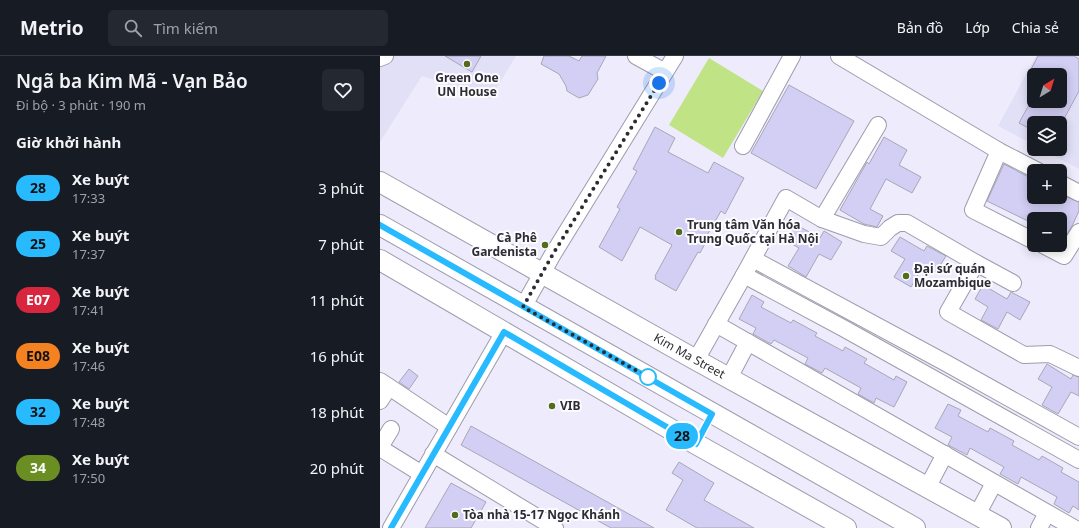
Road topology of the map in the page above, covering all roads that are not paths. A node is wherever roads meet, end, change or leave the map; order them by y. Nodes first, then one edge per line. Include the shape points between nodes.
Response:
1 (385, 56) edge
2 (636, 56) edge
3 (675, 56) edge
4 (792, 56) edge
5 (839, 56) edge
6 (380, 58) edge
7 (665, 72) junction
8 (878, 125) dead end
9 (743, 146) dead end
10 (999, 151) junction
11 (1027, 165) edge
12 (380, 182) edge
13 (1067, 187) edge
14 (1079, 193) edge
15 (822, 219) junction
16 (380, 225) edge
17 (1079, 232) edge
18 (1027, 237) edge
19 (1067, 251) edge
20 (1056, 252) edge
21 (1066, 252) edge
22 (753, 259) junction
23 (380, 260) edge
24 (976, 263) junction
25 (541, 273) junction
26 (744, 275) junction
27 (1013, 283) dead end
28 (523, 307) junction
29 (851, 312) junction
30 (716, 324) junction
31 (843, 328) junction
32 (504, 332) junction
33 (748, 342) junction
34 (696, 360) junction
35 (946, 363) junction
36 (1079, 368) edge
37 (729, 378) junction
38 (936, 380) junction
39 (384, 384) edge
40 (380, 401) edge
41 (712, 414) junction
42 (449, 428) junction
43 (391, 429) dead end
44 (1079, 437) edge
45 (696, 444) junction
46 (380, 447) edge
47 (433, 454) junction
48 (945, 454) junction
49 (1079, 460) edge
50 (422, 474) junction
51 (994, 483) junction
52 (927, 488) junction
53 (1047, 513) junction
54 (977, 515) junction
55 (390, 528) edge
56 (555, 528) edge
57 (846, 528) edge
58 (915, 528) edge
59 (1001, 528) edge
60 (1038, 528) edge
61 (1074, 528) edge

1 - 6 street
2 - 7 street
3 - 7 street
4 - 9 street
5 - 10 street
7 - 25 street
8 - 15 street
10 - 11 street
10 - 18 street via 973,210
12 - 25 main road, Kim Ma Street
13 - 14 street
15 - 22 street via 786,198
15 - 24 street via 864,234 881,237 898,223 907,222
16 - 28 main road
17 - 19 street
20 - 21 street via 1064,256
22 - 26 street
22 - 29 street
23 - 32 main road
24 - 27 street
24 - 36 street via 948,312 1024,355 1050,354
25 - 28 street
25 - 34 main road, Kim Ma Street
26 - 30 street
26 - 31 street
28 - 41 main road
29 - 31 street
29 - 35 street
30 - 33 street
30 - 34 street
31 - 38 street
32 - 42 street
32 - 45 main road
33 - 37 street
33 - 48 street
34 - 37 main road, Kim Ma Street
35 - 38 street
35 - 44 street
37 - 52 main road, Kim Ma Street
38 - 49 street
39 - 40 street
39 - 42 street
41 - 45 main road
41 - 58 main road
42 - 47 street
43 - 46 street
45 - 57 main road
46 - 50 street
47 - 50 street
47 - 56 street
48 - 51 street
48 - 52 street
50 - 55 street
51 - 53 street
51 - 54 street
52 - 54 main road, Kim Ma Street
53 - 60 street
53 - 61 street
54 - 59 main road, Kim Ma Street

